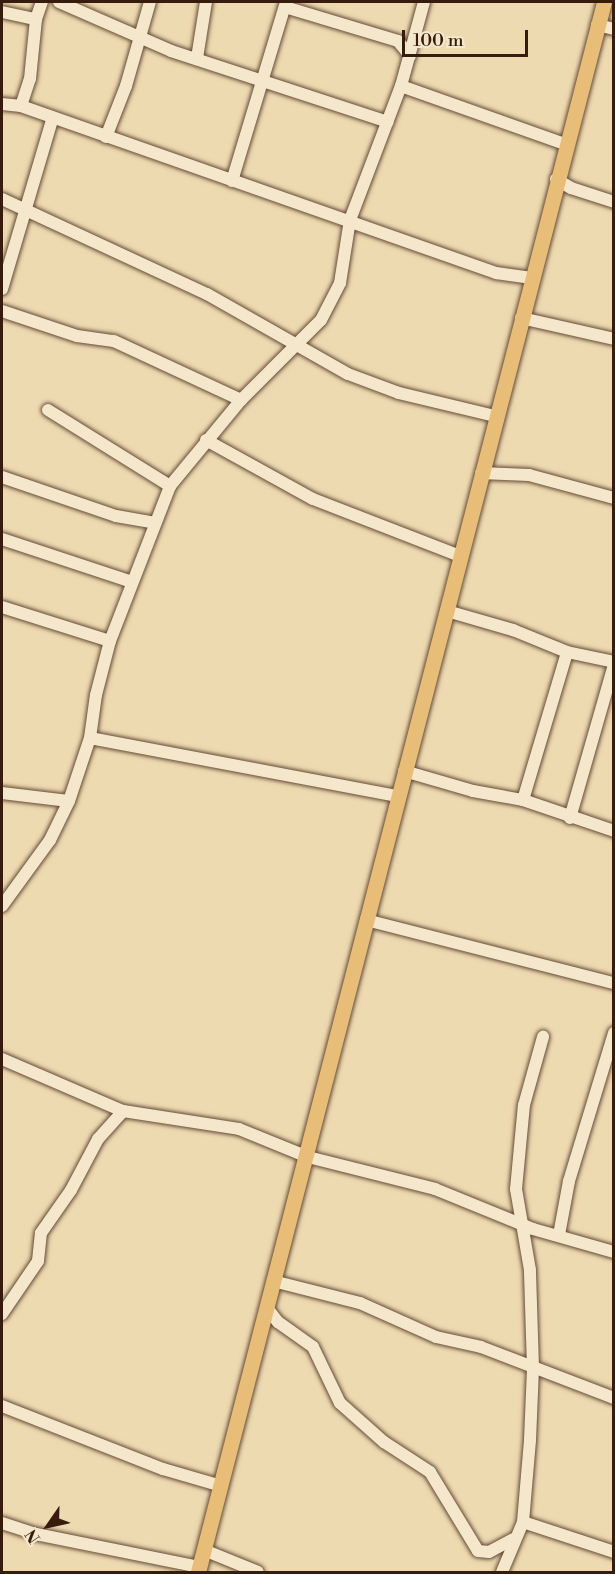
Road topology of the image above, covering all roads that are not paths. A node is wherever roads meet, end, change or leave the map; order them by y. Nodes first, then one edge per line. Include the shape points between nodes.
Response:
1 (42, 2) edge
2 (59, 2) edge
3 (150, 2) edge
4 (206, 2) edge
5 (424, 2) edge
6 (603, 2) edge
7 (286, 4) edge
8 (2, 12) edge
9 (36, 19) junction
10 (597, 25) junction
11 (614, 29) edge
12 (141, 38) junction
13 (410, 56) junction
14 (197, 58) junction
15 (261, 82) junction
16 (401, 86) junction
17 (2, 104) edge
18 (21, 106) junction
19 (52, 120) junction
20 (388, 122) junction
21 (106, 137) junction
22 (565, 144) junction
23 (556, 179) junction
24 (232, 181) junction
25 (2, 199) edge
26 (614, 202) edge
27 (23, 207) junction
28 (350, 220) junction
29 (531, 278) junction
30 (2, 288) edge
31 (2, 311) edge
32 (521, 318) junction
33 (614, 339) edge
34 (297, 345) junction
35 (241, 400) junction
36 (48, 410) dead end
37 (495, 416) junction
38 (206, 440) junction
39 (481, 473) junction
40 (2, 477) edge
41 (170, 486) junction
42 (614, 498) edge
43 (155, 523) junction
44 (2, 538) edge
45 (460, 556) junction
46 (132, 582) junction
47 (2, 607) edge
48 (447, 611) junction
49 (110, 641) junction
50 (567, 652) junction
51 (614, 664) edge
52 (90, 738) junction
53 (404, 771) junction
54 (2, 793) edge
55 (398, 796) junction
56 (524, 800) junction
57 (69, 801) junction
58 (570, 818) junction
59 (614, 831) edge
60 (6, 892) edge
61 (2, 906) edge
62 (366, 920) junction
63 (614, 983) edge
64 (614, 1033) edge
65 (543, 1036) dead end
66 (2, 1059) edge
67 (123, 1111) junction
68 (308, 1157) junction
69 (520, 1224) junction
70 (559, 1234) junction
71 (614, 1252) edge
72 (273, 1281) junction
73 (267, 1308) junction
74 (2, 1314) edge
75 (533, 1368) junction
76 (614, 1398) edge
77 (2, 1406) edge
78 (221, 1486) junction
79 (523, 1522) junction
80 (2, 1523) edge
81 (513, 1539) junction
82 (204, 1550) junction
83 (614, 1552) edge
84 (198, 1570) edge
85 (258, 1572) edge
86 (502, 1572) edge

1 - 9 street
2 - 12 street
3 - 12 street
4 - 14 street
5 - 13 street
6 - 10 main road
7 - 13 street via 398,41
7 - 15 street
8 - 9 street
9 - 18 street via 30,79
10 - 11 street
10 - 22 main road
12 - 14 street
12 - 21 street
13 - 16 street
14 - 15 street
15 - 20 street
15 - 24 street
16 - 20 street
16 - 22 street
17 - 18 street
18 - 19 street
19 - 21 street
19 - 27 street
20 - 28 street
21 - 24 street
22 - 23 main road
23 - 26 street
23 - 29 main road
24 - 28 street
25 - 27 street
27 - 30 street
27 - 34 street via 130,262 207,294
28 - 29 street via 496,273
28 - 34 street via 340,283 321,320
29 - 32 main road
31 - 35 street via 77,336 114,340
32 - 33 street
32 - 37 main road
34 - 35 street
34 - 37 street via 324,363 371,384
35 - 38 street
36 - 41 street
37 - 39 main road
38 - 41 street
38 - 45 street via 313,499
39 - 42 street via 529,475
39 - 45 main road
40 - 43 street via 116,516
41 - 43 street
43 - 46 street
44 - 46 street
45 - 48 main road
46 - 49 street
47 - 49 street
48 - 50 street via 513,630
48 - 53 main road
49 - 52 street
50 - 51 street
50 - 56 street
51 - 58 street
52 - 55 street
52 - 57 street
53 - 55 main road
53 - 56 street via 472,791
54 - 57 street
55 - 62 main road
56 - 58 street
57 - 60 street via 50,840
58 - 59 street
60 - 61 street
62 - 63 street
62 - 68 main road
64 - 70 street via 569,1181
65 - 69 street via 524,1105 516,1189
66 - 67 street
67 - 68 street via 239,1129
67 - 74 street via 98,1139 71,1190 41,1233 38,1261
68 - 69 street via 435,1189
68 - 72 main road
69 - 70 street
69 - 75 street via 530,1270
70 - 71 street
72 - 73 main road
72 - 75 street via 360,1303 436,1337 481,1347
73 - 78 main road
73 - 81 street via 278,1322 313,1347 340,1403 384,1442 430,1472 478,1551 489,1552
75 - 76 street
75 - 79 street
77 - 78 street via 163,1469
78 - 82 main road
79 - 81 street
79 - 83 street
80 - 84 street
81 - 86 street
82 - 84 main road
82 - 85 street

